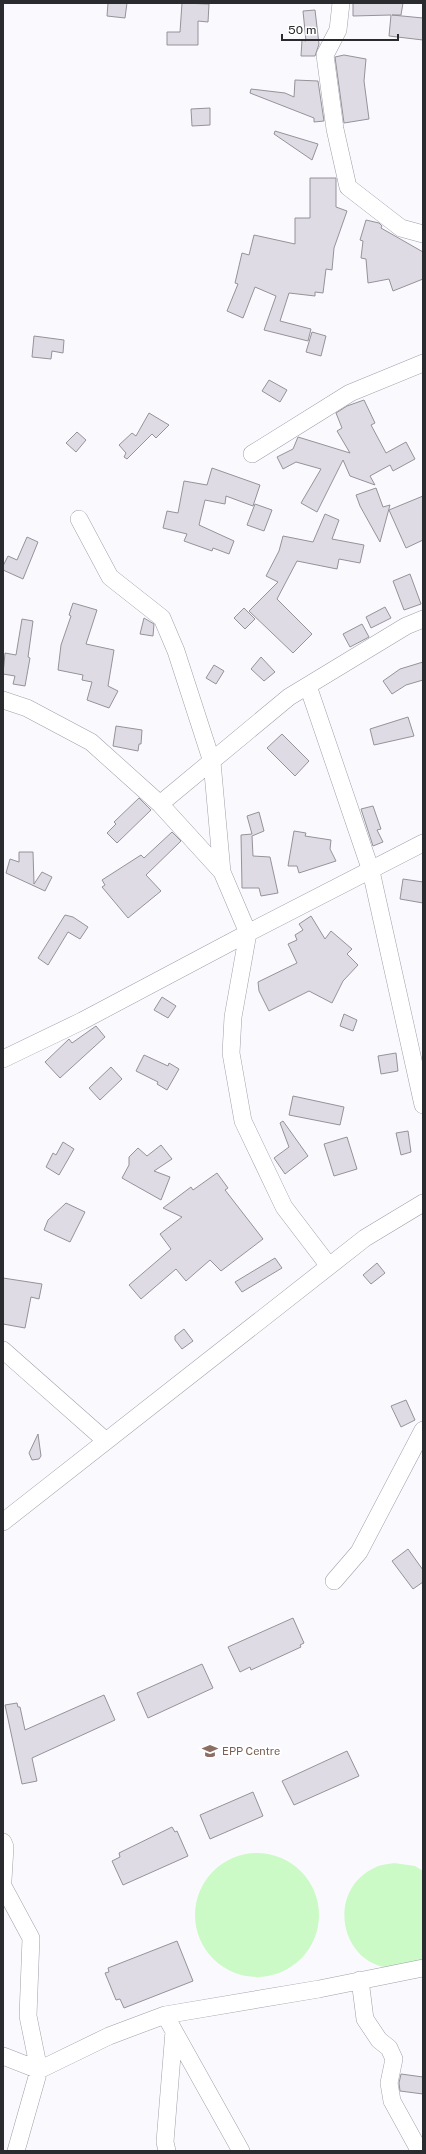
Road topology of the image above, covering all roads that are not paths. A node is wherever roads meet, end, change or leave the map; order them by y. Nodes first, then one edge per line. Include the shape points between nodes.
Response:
1 (341, 3) edge
2 (423, 234) edge
3 (423, 363) edge
4 (252, 454) dead end
5 (79, 519) dead end
6 (423, 619) edge
7 (308, 686) junction
8 (3, 700) edge
9 (212, 762) junction
10 (160, 804) junction
11 (423, 843) edge
12 (371, 871) junction
13 (222, 872) junction
14 (248, 933) junction
15 (3, 1059) edge
16 (423, 1105) edge
17 (423, 1203) edge
18 (329, 1266) junction
19 (3, 1350) edge
20 (423, 1430) edge
21 (106, 1441) junction
22 (3, 1522) edge
23 (334, 1581) dead end
24 (3, 1842) edge
25 (3, 1880) edge
26 (3, 1886) edge
27 (423, 1968) edge
28 (360, 1980) junction
29 (165, 2015) junction
30 (174, 2031) junction
31 (3, 2056) edge
32 (39, 2070) junction
33 (16, 2151) edge
34 (167, 2151) edge
35 (241, 2151) edge
36 (422, 2151) edge

1 - 2 street via 338,30 325,55 335,129 348,187 401,228
3 - 4 street via 350,393
5 - 9 street via 110,577 162,618 176,651
6 - 7 street via 406,626
7 - 9 street via 289,697
7 - 12 street
8 - 10 street via 27,708 91,742
9 - 10 street
9 - 13 street
10 - 13 street
11 - 12 street
12 - 14 street
12 - 16 street
13 - 14 street
14 - 15 street via 82,1021
14 - 18 street via 233,1017 231,1053 243,1121 284,1207
17 - 18 street via 365,1238
18 - 21 street
19 - 21 street
20 - 23 street via 358,1552
21 - 22 street
24 - 25 street
26 - 32 street via 31,1938 28,2016
27 - 28 street
28 - 29 street
28 - 36 street via 365,2019 379,2040 389,2048 394,2059 389,2083 392,2101 419,2150
29 - 30 street
29 - 32 street via 110,2036
30 - 34 street via 165,2142
30 - 35 street
31 - 32 street
32 - 33 street

